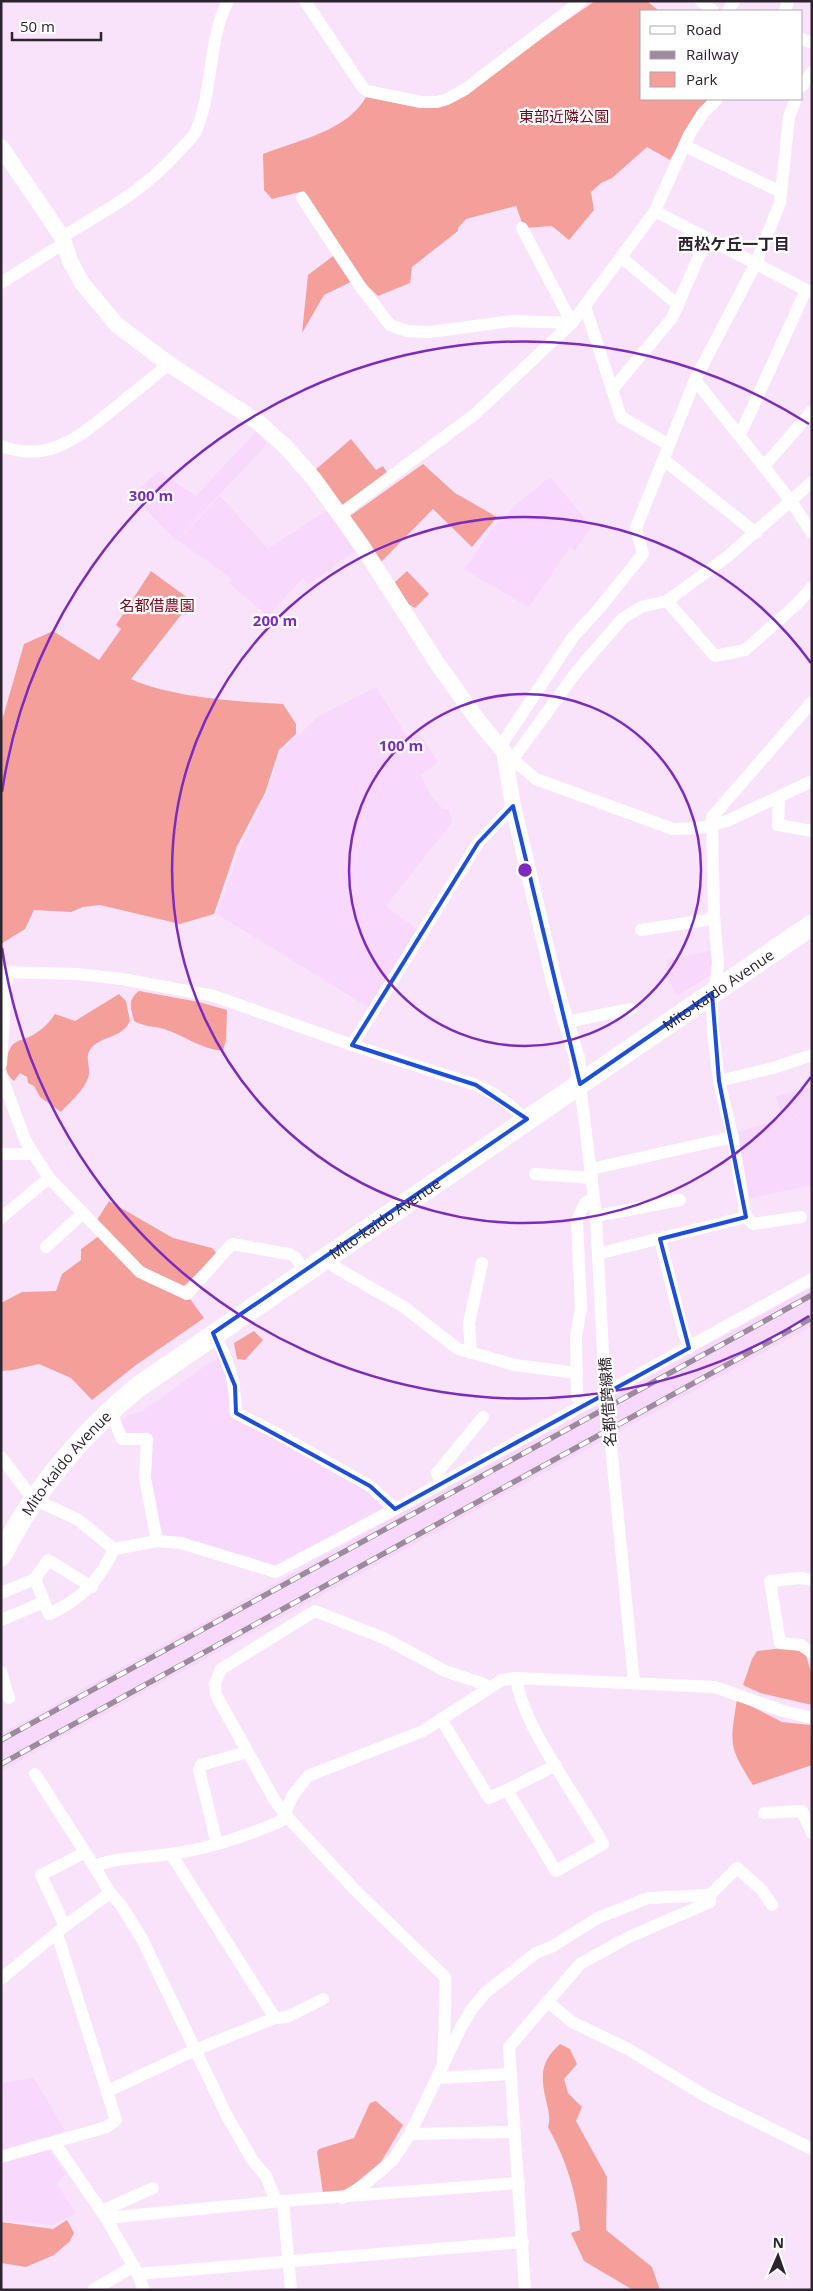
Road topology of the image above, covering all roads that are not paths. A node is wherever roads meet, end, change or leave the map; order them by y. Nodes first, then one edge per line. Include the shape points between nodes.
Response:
1 (228, 1) edge
2 (305, 1) edge
3 (581, 1) edge
4 (701, 1) edge
5 (711, 10) edge
6 (812, 72) edge
7 (803, 85) edge
8 (716, 100) edge
9 (796, 100) edge
10 (685, 146) junction
11 (1, 147) edge
12 (781, 192) junction
13 (302, 198) dead end
14 (655, 211) junction
15 (522, 228) dead end
16 (707, 238) junction
17 (63, 240) junction
18 (621, 257) junction
19 (756, 263) junction
20 (1, 283) edge
21 (809, 292) edge
22 (678, 305) junction
23 (585, 306) junction
24 (572, 323) junction
25 (169, 364) junction
26 (695, 380) junction
27 (612, 390) junction
28 (812, 411) edge
29 (740, 435) junction
30 (669, 444) junction
31 (1, 446) edge
32 (664, 460) junction
33 (764, 466) junction
34 (812, 482) edge
35 (791, 501) junction
36 (340, 514) junction
37 (756, 533) junction
38 (812, 533) edge
39 (812, 587) edge
40 (667, 602) junction
41 (812, 702) edge
42 (506, 753) junction
43 (812, 781) edge
44 (780, 797) junction
45 (512, 806) junction
46 (711, 825) junction
47 (812, 831) edge
48 (714, 915) junction
49 (812, 925) edge
50 (641, 930) dead end
51 (4, 972) edge
52 (714, 992) junction
53 (632, 1009) dead end
54 (566, 1022) junction
55 (2, 1034) edge
56 (352, 1045) junction
57 (812, 1055) edge
58 (1, 1064) edge
59 (1, 1074) edge
60 (719, 1081) junction
61 (580, 1084) junction
62 (4, 1095) edge
63 (527, 1119) junction
64 (733, 1137) junction
65 (1, 1154) edge
66 (32, 1154) junction
67 (535, 1174) dead end
68 (592, 1174) junction
69 (49, 1178) junction
70 (594, 1198) junction
71 (680, 1200) dead end
72 (82, 1214) junction
73 (746, 1217) junction
74 (801, 1217) dead end
75 (1, 1218) edge
76 (597, 1225) junction
77 (660, 1239) junction
78 (46, 1247) dead end
79 (606, 1252) junction
80 (323, 1258) junction
81 (482, 1263) dead end
82 (305, 1271) junction
83 (812, 1279) edge
84 (213, 1333) junction
85 (690, 1348) junction
86 (471, 1353) junction
87 (577, 1373) junction
88 (604, 1394) junction
89 (590, 1402) junction
90 (110, 1410) junction
91 (483, 1417) dead end
92 (1, 1458) edge
93 (441, 1484) junction
94 (33, 1499) junction
95 (395, 1510) junction
96 (157, 1540) junction
97 (114, 1549) junction
98 (1, 1556) edge
99 (35, 1578) junction
100 (812, 1580) edge
101 (92, 1587) junction
102 (1, 1593) edge
103 (44, 1602) junction
104 (1, 1620) edge
105 (812, 1653) edge
106 (1, 1672) edge
107 (516, 1678) junction
108 (634, 1682) junction
109 (488, 1688) junction
110 (9, 1698) dead end
111 (812, 1718) edge
112 (441, 1719) junction
113 (247, 1752) junction
114 (556, 1766) junction
115 (35, 1774) dead end
116 (507, 1790) junction
117 (285, 1811) junction
118 (764, 1813) dead end
119 (812, 1833) edge
120 (217, 1844) junction
121 (84, 1853) junction
122 (171, 1854) junction
123 (94, 1866) junction
124 (110, 1893) junction
125 (710, 1895) junction
126 (772, 1904) dead end
127 (61, 1930) junction
128 (1, 1979) edge
129 (323, 1999) dead end
130 (548, 2001) junction
131 (275, 2018) junction
132 (195, 2050) junction
133 (440, 2072) junction
134 (510, 2074) junction
135 (108, 2091) junction
136 (515, 2132) junction
137 (410, 2134) junction
138 (54, 2142) junction
139 (812, 2150) edge
140 (1, 2157) edge
141 (519, 2184) junction
142 (153, 2188) dead end
143 (343, 2198) junction
144 (279, 2201) junction
145 (104, 2214) junction
146 (523, 2242) junction
147 (290, 2261) junction
148 (136, 2270) junction
149 (93, 2290) edge
150 (144, 2290) edge
151 (291, 2290) edge
152 (525, 2290) edge

1 - 17 street via 213,46 209,80 195,132 160,172 133,194
2 - 3 street via 363,88 421,102 437,102 464,90
4 - 5 street
6 - 7 street
8 - 10 street via 696,124
9 - 12 street via 789,117
10 - 12 street
10 - 14 street
11 - 17 street
12 - 19 street via 780,203
13 - 24 street via 390,325 406,331 430,332 512,321
14 - 16 street
14 - 18 street
15 - 24 street
16 - 19 street
16 - 22 street
17 - 20 street
17 - 25 street via 82,283 117,325
18 - 22 street
18 - 23 street
19 - 21 street
19 - 26 street
21 - 29 street
22 - 27 street via 672,318
23 - 24 street
23 - 27 street
24 - 36 street via 474,415
25 - 31 street via 81,436 49,449 28,453
25 - 36 street via 258,422 286,447
26 - 29 street
26 - 30 street
27 - 30 street via 621,417
28 - 33 street
29 - 33 street
30 - 32 street
32 - 37 street
32 - 42 street via 636,528 643,554 573,636
33 - 35 street
34 - 35 street
35 - 37 street
35 - 38 street
36 - 42 street via 437,663
37 - 40 street
39 - 40 street via 745,650 721,656 715,656
40 - 42 street via 641,607 623,618
41 - 46 street via 726,799 712,817
42 - 45 street
42 - 46 street via 536,779 673,829
43 - 44 street
44 - 46 street
44 - 47 street via 778,825
45 - 54 street
45 - 56 street via 478,843
46 - 48 street
48 - 50 street via 706,920
48 - 52 street via 718,963
49 - 52 highway, Mito-kaido Avenue
51 - 55 street
51 - 56 street via 77,974 184,989 237,1003
52 - 60 street via 713,1031
52 - 61 highway, Mito-kaido Avenue
53 - 54 street
54 - 61 street via 577,1058
55 - 58 street
56 - 63 street via 476,1085 496,1095
57 - 60 street
59 - 62 street
60 - 64 street
61 - 63 highway, Mito-kaido Avenue
61 - 68 street
62 - 66 street
63 - 80 highway, Mito-kaido Avenue
64 - 68 street
64 - 73 street
65 - 66 street
66 - 69 street
67 - 68 street
68 - 70 street
69 - 72 street
69 - 75 street
70 - 76 street
70 - 87 street via 584,1204 577,1220 581,1308 576,1337
71 - 76 street
72 - 78 street
72 - 82 street via 140,1272 187,1294 232,1244 289,1254
73 - 74 street via 753,1224
73 - 77 street
76 - 79 street via 605,1234
76 - 88 street via 590,1236 596,1358
76 - 108 street, 名都借跨線橋 via 605,1383
77 - 79 street
77 - 85 street
79 - 88 street
80 - 82 highway, Mito-kaido Avenue
80 - 86 street via 404,1307 458,1349
81 - 86 street via 469,1323
82 - 84 highway, Mito-kaido Avenue
83 - 85 street
84 - 90 highway, Mito-kaido Avenue
84 - 95 street via 223,1349 235,1386 236,1414 370,1486
85 - 88 street
86 - 87 street via 515,1366
87 - 89 street via 578,1397
88 - 89 street
89 - 93 street
90 - 94 highway, Mito-kaido Avenue via 64,1458
90 - 96 street via 122,1439 147,1439 145,1478
91 - 93 street via 437,1473
92 - 94 street
93 - 95 street
94 - 97 street via 77,1520
94 - 98 highway, Mito-kaido Avenue
95 - 96 street via 276,1572 181,1543
96 - 97 street
97 - 101 street
99 - 101 street via 48,1560
99 - 102 street
99 - 103 street
100 - 105 street via 770,1581 780,1643 801,1645
101 - 103 street via 69,1605 48,1614
103 - 104 street
106 - 110 street
107 - 108 street
107 - 109 street via 502,1680
107 - 114 street via 532,1724
108 - 111 street via 715,1687
109 - 112 street
109 - 113 street via 445,1671 386,1639 315,1611 221,1669 215,1683 216,1695
112 - 116 street via 490,1798
112 - 117 street via 423,1732 308,1776
113 - 117 street via 275,1801
113 - 120 street via 201,1765 199,1770
114 - 116 street
114 - 116 street via 603,1844 556,1871
115 - 121 street
117 - 120 street via 281,1821
117 - 133 street via 357,1892 445,1977
118 - 119 street via 802,1811
120 - 122 street
121 - 123 street
121 - 127 street via 41,1876
122 - 123 street via 107,1861
122 - 131 street
123 - 124 street
124 - 127 street
124 - 132 street via 142,1940
125 - 126 street via 737,1868 762,1890
125 - 130 street via 710,1902 629,1937 580,1964
125 - 133 street via 648,1898 598,1918 536,1953 486,1992 472,2009
127 - 128 street
127 - 135 street
129 - 131 street via 287,2017
130 - 134 street via 509,2047
130 - 139 street via 572,2022 628,2049 708,2097
131 - 132 street
132 - 135 street
132 - 144 street via 227,2116
133 - 134 street
133 - 137 street
134 - 136 street
135 - 138 street via 116,2120 107,2127
136 - 137 street
136 - 141 street
137 - 143 street via 393,2160
138 - 140 street
138 - 145 street
141 - 143 street
141 - 146 street
142 - 145 street
143 - 144 street
144 - 145 street
144 - 147 street
145 - 148 street
146 - 147 street
146 - 152 street
147 - 148 street
147 - 151 street
148 - 149 street
148 - 150 street

